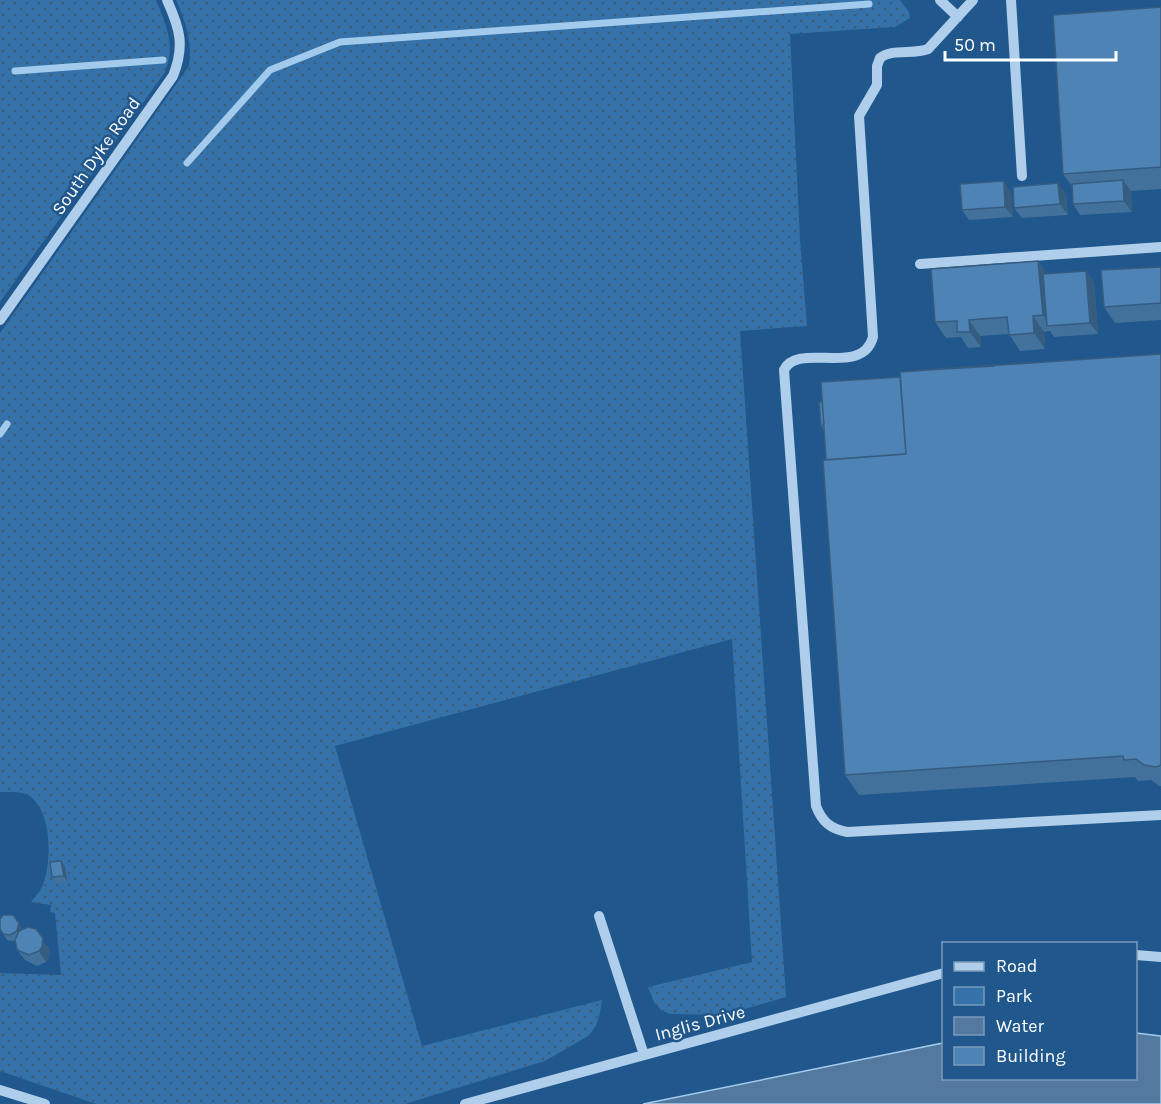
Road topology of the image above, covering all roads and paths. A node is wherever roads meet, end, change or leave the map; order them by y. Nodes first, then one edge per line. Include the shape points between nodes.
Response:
1 (167, 0) edge
2 (940, 0) edge
3 (973, 0) edge
4 (1011, 0) edge
5 (958, 17) junction
6 (1022, 176) dead end
7 (1161, 247) edge
8 (920, 264) dead end
9 (0, 320) edge
10 (1161, 815) edge
11 (599, 916) dead end
12 (1137, 955) edge
13 (1161, 957) edge
14 (942, 974) edge
15 (644, 1055) junction
16 (0, 1090) edge
17 (45, 1104) edge
18 (465, 1104) edge

1 - 9 street, South Dyke Road via 179,30 181,48 173,76
2 - 5 street
3 - 5 street
4 - 6 street
5 - 10 street via 928,49 880,58 877,85 859,116 871,345 861,355 797,360 784,370 816,807 827,824 847,832
7 - 8 street
11 - 15 street
12 - 13 street
14 - 15 street, Inglis Drive
15 - 18 street, Inglis Drive
16 - 17 street

